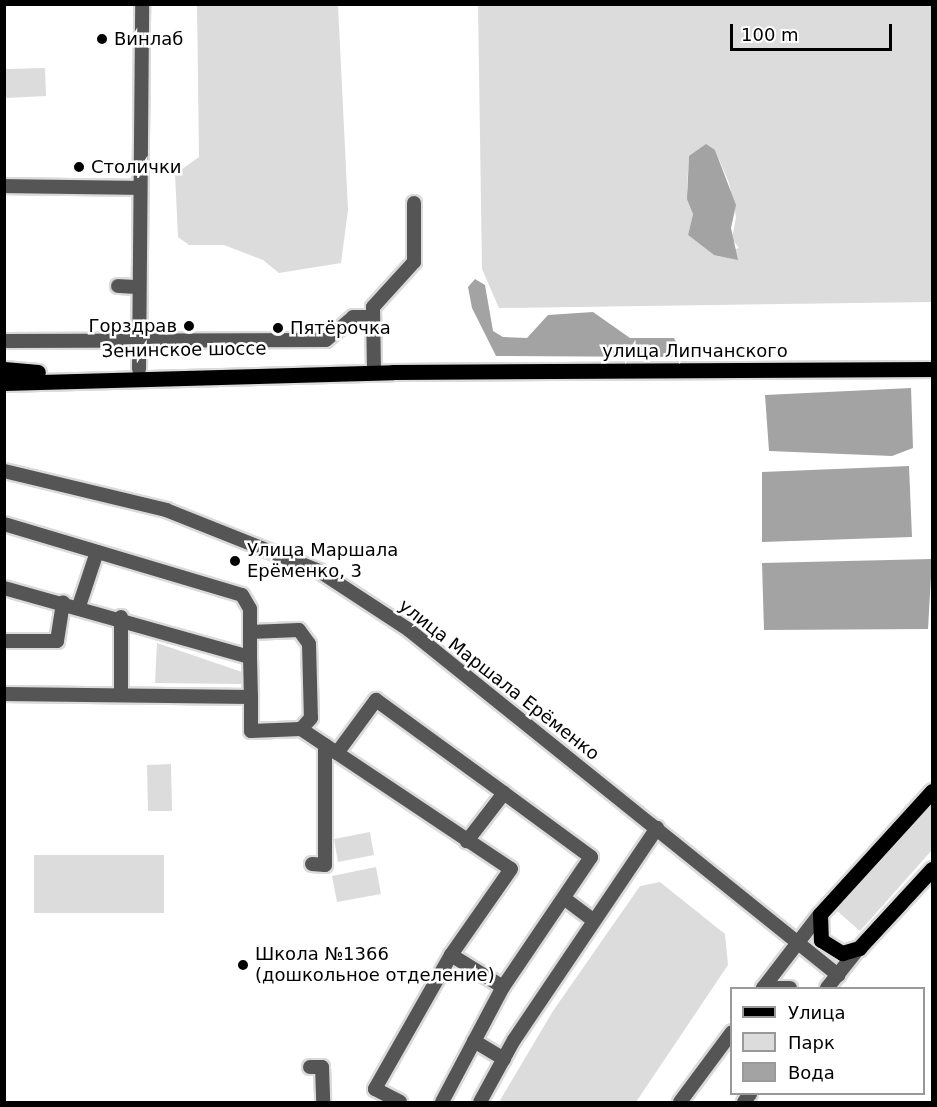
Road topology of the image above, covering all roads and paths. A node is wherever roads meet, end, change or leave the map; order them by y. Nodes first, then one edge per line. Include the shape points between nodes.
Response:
1 (142, 4) edge
2 (4, 186) edge
3 (139, 188) junction
4 (414, 202) dead end
5 (118, 286) dead end
6 (138, 287) junction
7 (373, 317) junction
8 (137, 339) junction
9 (4, 341) edge
10 (4, 369) edge
11 (139, 369) junction
12 (933, 369) edge
13 (369, 372) junction
14 (458, 372) joint
15 (4, 383) edge
16 (4, 471) edge
17 (4, 524) edge
18 (97, 552) junction
19 (4, 588) edge
20 (63, 602) junction
21 (80, 606) junction
22 (121, 617) junction
23 (250, 632) junction
24 (4, 641) edge
25 (250, 657) junction
26 (121, 693) junction
27 (4, 694) edge
28 (251, 697) junction
29 (301, 729) junction
30 (325, 745) junction
31 (337, 753) junction
32 (933, 791) edge
33 (504, 793) junction
34 (657, 828) junction
35 (467, 841) junction
36 (312, 864) dead end
37 (933, 869) edge
38 (565, 899) junction
39 (820, 914) junction
40 (594, 921) junction
41 (799, 940) junction
42 (859, 948) junction
43 (451, 955) junction
44 (838, 975) junction
45 (503, 987) junction
46 (764, 987) edge
47 (828, 987) edge
48 (730, 1035) edge
49 (474, 1041) junction
50 (504, 1059) junction
51 (310, 1067) dead end
52 (375, 1089) junction
53 (323, 1102) edge
54 (369, 1102) edge
55 (400, 1102) edge
56 (442, 1102) edge
57 (480, 1102) edge
58 (680, 1102) edge

1 - 3 street
2 - 3 street
3 - 6 street
4 - 7 street via 414,262 373,307
5 - 6 street
6 - 8 street
7 - 8 street via 353,317 326,340
7 - 13 street
8 - 9 street
8 - 11 street
10 - 11 main road, Зенинское шоссе
11 - 13 main road, Зенинское шоссе
12 - 14 main road, улица Липчанского
13 - 14 main road, Зенинское шоссе
13 - 15 main road, Зенинское шоссе
16 - 34 street, улица Маршала Ерёменко via 166,510 319,571 409,630
17 - 18 street
18 - 21 street
18 - 23 street via 242,595 250,609
19 - 20 street
20 - 21 street
20 - 24 street via 57,640
21 - 22 street
22 - 25 street
22 - 26 street
23 - 25 street
23 - 29 street via 299,630 309,644 311,718
25 - 28 street
26 - 27 street
26 - 28 street
28 - 29 street via 251,731
29 - 30 street
30 - 31 street
30 - 36 street via 325,865
31 - 33 street via 376,700
31 - 35 street
32 - 39 main road
33 - 35 street
33 - 38 street via 591,857
34 - 40 street
34 - 41 street, улица Маршала Ерёменко
35 - 43 street via 511,869
37 - 42 main road
38 - 40 street
38 - 45 street
39 - 41 street
39 - 42 main road via 821,940 842,953
40 - 50 street
41 - 44 street, улица Маршала Ерёменко
41 - 46 street
42 - 44 street
43 - 45 street
43 - 52 street
44 - 47 street
45 - 49 street
48 - 58 street
49 - 50 street
49 - 56 street
50 - 57 street
51 - 53 street via 322,1067
52 - 54 street
52 - 55 street

